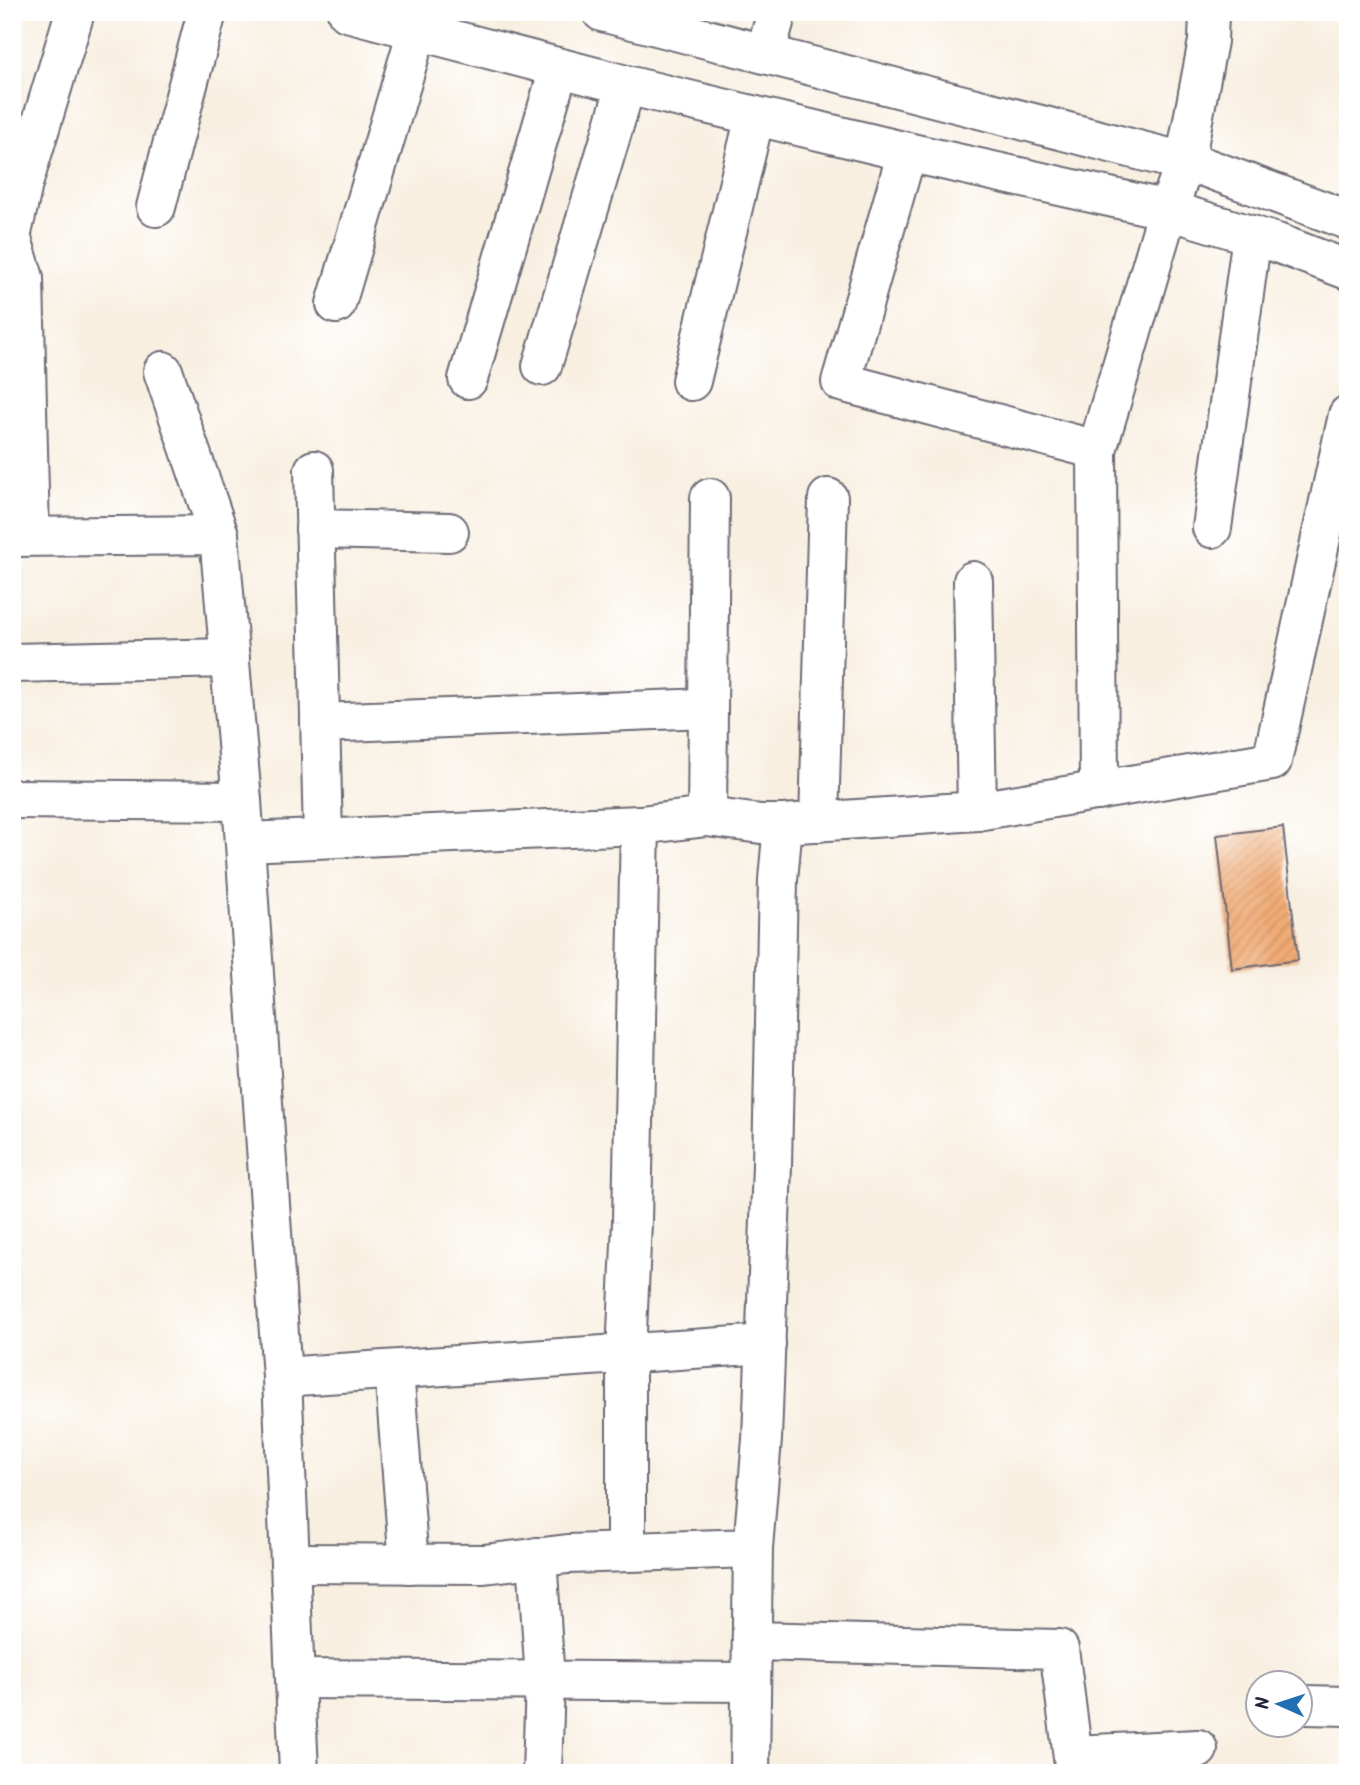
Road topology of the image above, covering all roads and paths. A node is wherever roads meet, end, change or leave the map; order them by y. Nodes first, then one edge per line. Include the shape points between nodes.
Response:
1 (75, 12) edge
2 (207, 12) edge
3 (347, 12) edge
4 (603, 12) edge
5 (777, 12) edge
6 (1209, 12) edge
7 (647, 18) edge
8 (417, 31) junction
9 (765, 54) junction
10 (559, 68) junction
11 (626, 85) junction
12 (755, 116) junction
13 (907, 152) junction
14 (1185, 162) junction
15 (18, 183) edge
16 (156, 208) dead end
17 (1168, 210) junction
18 (1348, 220) edge
19 (12, 233) edge
20 (1252, 235) junction
21 (12, 239) edge
22 (1348, 270) edge
23 (335, 304) dead end
24 (542, 366) dead end
25 (163, 371) dead end
26 (468, 379) dead end
27 (691, 381) dead end
28 (1348, 415) edge
29 (1097, 450) junction
30 (314, 470) dead end
31 (710, 498) dead end
32 (828, 498) dead end
33 (1212, 528) dead end
34 (315, 529) junction
35 (449, 532) dead end
36 (219, 535) junction
37 (21, 537) edge
38 (973, 581) dead end
39 (230, 658) junction
40 (12, 663) edge
41 (708, 708) junction
42 (320, 723) junction
43 (1099, 791) junction
44 (12, 799) edge
45 (242, 801) junction
46 (977, 811) junction
47 (707, 817) junction
48 (801, 823) junction
49 (640, 825) junction
50 (323, 838) junction
51 (245, 842) junction
52 (766, 1345) junction
53 (626, 1354) junction
54 (394, 1370) junction
55 (282, 1377) junction
56 (753, 1548) junction
57 (626, 1552) junction
58 (537, 1557) junction
59 (290, 1563) junction
60 (409, 1563) junction
61 (752, 1641) junction
62 (295, 1679) junction
63 (545, 1681) junction
64 (751, 1682) junction
65 (1314, 1705) edge
66 (1348, 1706) edge
67 (1198, 1749) dead end
68 (1074, 1764) edge
69 (299, 1773) edge
70 (542, 1773) edge
71 (750, 1773) edge

1 - 15 street
2 - 16 street
3 - 8 street
4 - 7 street
5 - 9 street
6 - 14 street via 1208,41
7 - 9 street
8 - 10 street
8 - 23 street
9 - 14 street
10 - 11 street
10 - 26 street
11 - 12 street
11 - 24 street
12 - 13 street
12 - 27 street
13 - 17 street
13 - 29 street via 841,382
14 - 17 street
14 - 18 street
15 - 19 street
17 - 20 street
17 - 29 street
20 - 22 street
20 - 33 street
21 - 37 street via 24,278
25 - 36 street
28 - 43 street via 1272,761
29 - 43 street
30 - 34 street
31 - 41 street
32 - 48 street
34 - 35 street
34 - 42 street
36 - 37 street
36 - 39 street
38 - 46 street
39 - 40 street
39 - 45 street
41 - 42 street
41 - 47 street
42 - 50 street
43 - 46 street
44 - 45 street
45 - 51 street
46 - 48 street
47 - 48 street via 761,824
47 - 49 street
48 - 52 street via 778,880
49 - 50 street
49 - 53 street
50 - 51 street
51 - 55 street
52 - 53 street
52 - 56 street
53 - 54 street
53 - 57 street
54 - 55 street
54 - 60 street
55 - 59 street
56 - 57 street
56 - 61 street
57 - 58 street
58 - 60 street via 484,1564
58 - 63 street
59 - 60 street
59 - 62 street
61 - 64 street
61 - 68 street via 1059,1649
62 - 63 street
62 - 69 street
63 - 64 street
63 - 70 street
64 - 71 street
65 - 66 street
67 - 68 street

